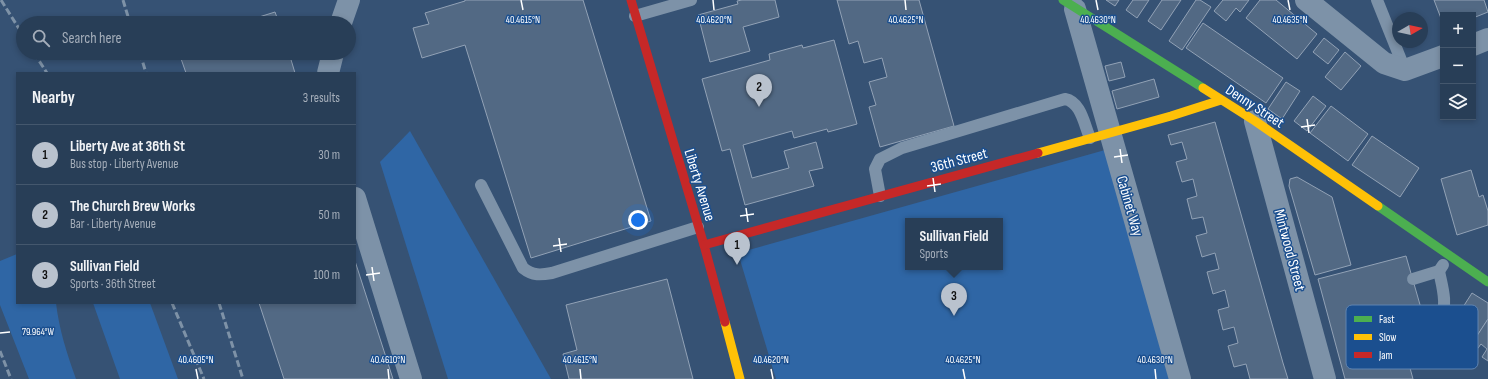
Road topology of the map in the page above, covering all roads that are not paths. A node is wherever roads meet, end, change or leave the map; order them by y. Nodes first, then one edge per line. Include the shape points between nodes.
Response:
1 (349, 0) edge
2 (631, 0) edge
3 (691, 0) edge
4 (1306, 0) edge
5 (1377, 0) edge
6 (1069, 4) edge
7 (343, 16) edge
8 (635, 16) junction
9 (1488, 39) edge
10 (1476, 44) edge
11 (1440, 57) edge
12 (331, 60) edge
13 (1405, 70) junction
14 (328, 72) edge
15 (1221, 100) junction
16 (1255, 121) junction
17 (1100, 135) junction
18 (481, 185) dead end
19 (880, 196) junction
20 (356, 201) edge
21 (698, 227) junction
22 (704, 245) junction
23 (1449, 256) junction
24 (1440, 271) junction
25 (1413, 279) dead end
26 (1488, 282) edge
27 (1444, 305) edge
28 (411, 379) edge
29 (740, 379) edge
30 (1180, 379) edge
31 (1325, 379) edge

1 - 7 street
2 - 8 street, Liberty Avenue
3 - 8 lane
4 - 13 street via 1384,63
5 - 13 lane
6 - 15 street, Denny Street
6 - 17 street, Cabinet Way
8 - 21 street, Liberty Avenue
9 - 10 street
11 - 13 street
12 - 14 street
15 - 16 street, Denny Street
15 - 17 street, 36th Street
16 - 23 street, Denny Street
16 - 31 street, Mintwood Street
17 - 19 street, 36th Street
17 - 19 lane via 1077,106 1071,100 1065,99 902,148 880,158 875,169
17 - 30 street, Cabinet Way
18 - 21 lane via 523,268 540,275
19 - 22 street, 36th Street
20 - 28 street
21 - 22 street, Liberty Avenue
22 - 29 street, Liberty Avenue
23 - 24 lane
23 - 26 street, Denny Street
24 - 25 lane
24 - 27 lane

